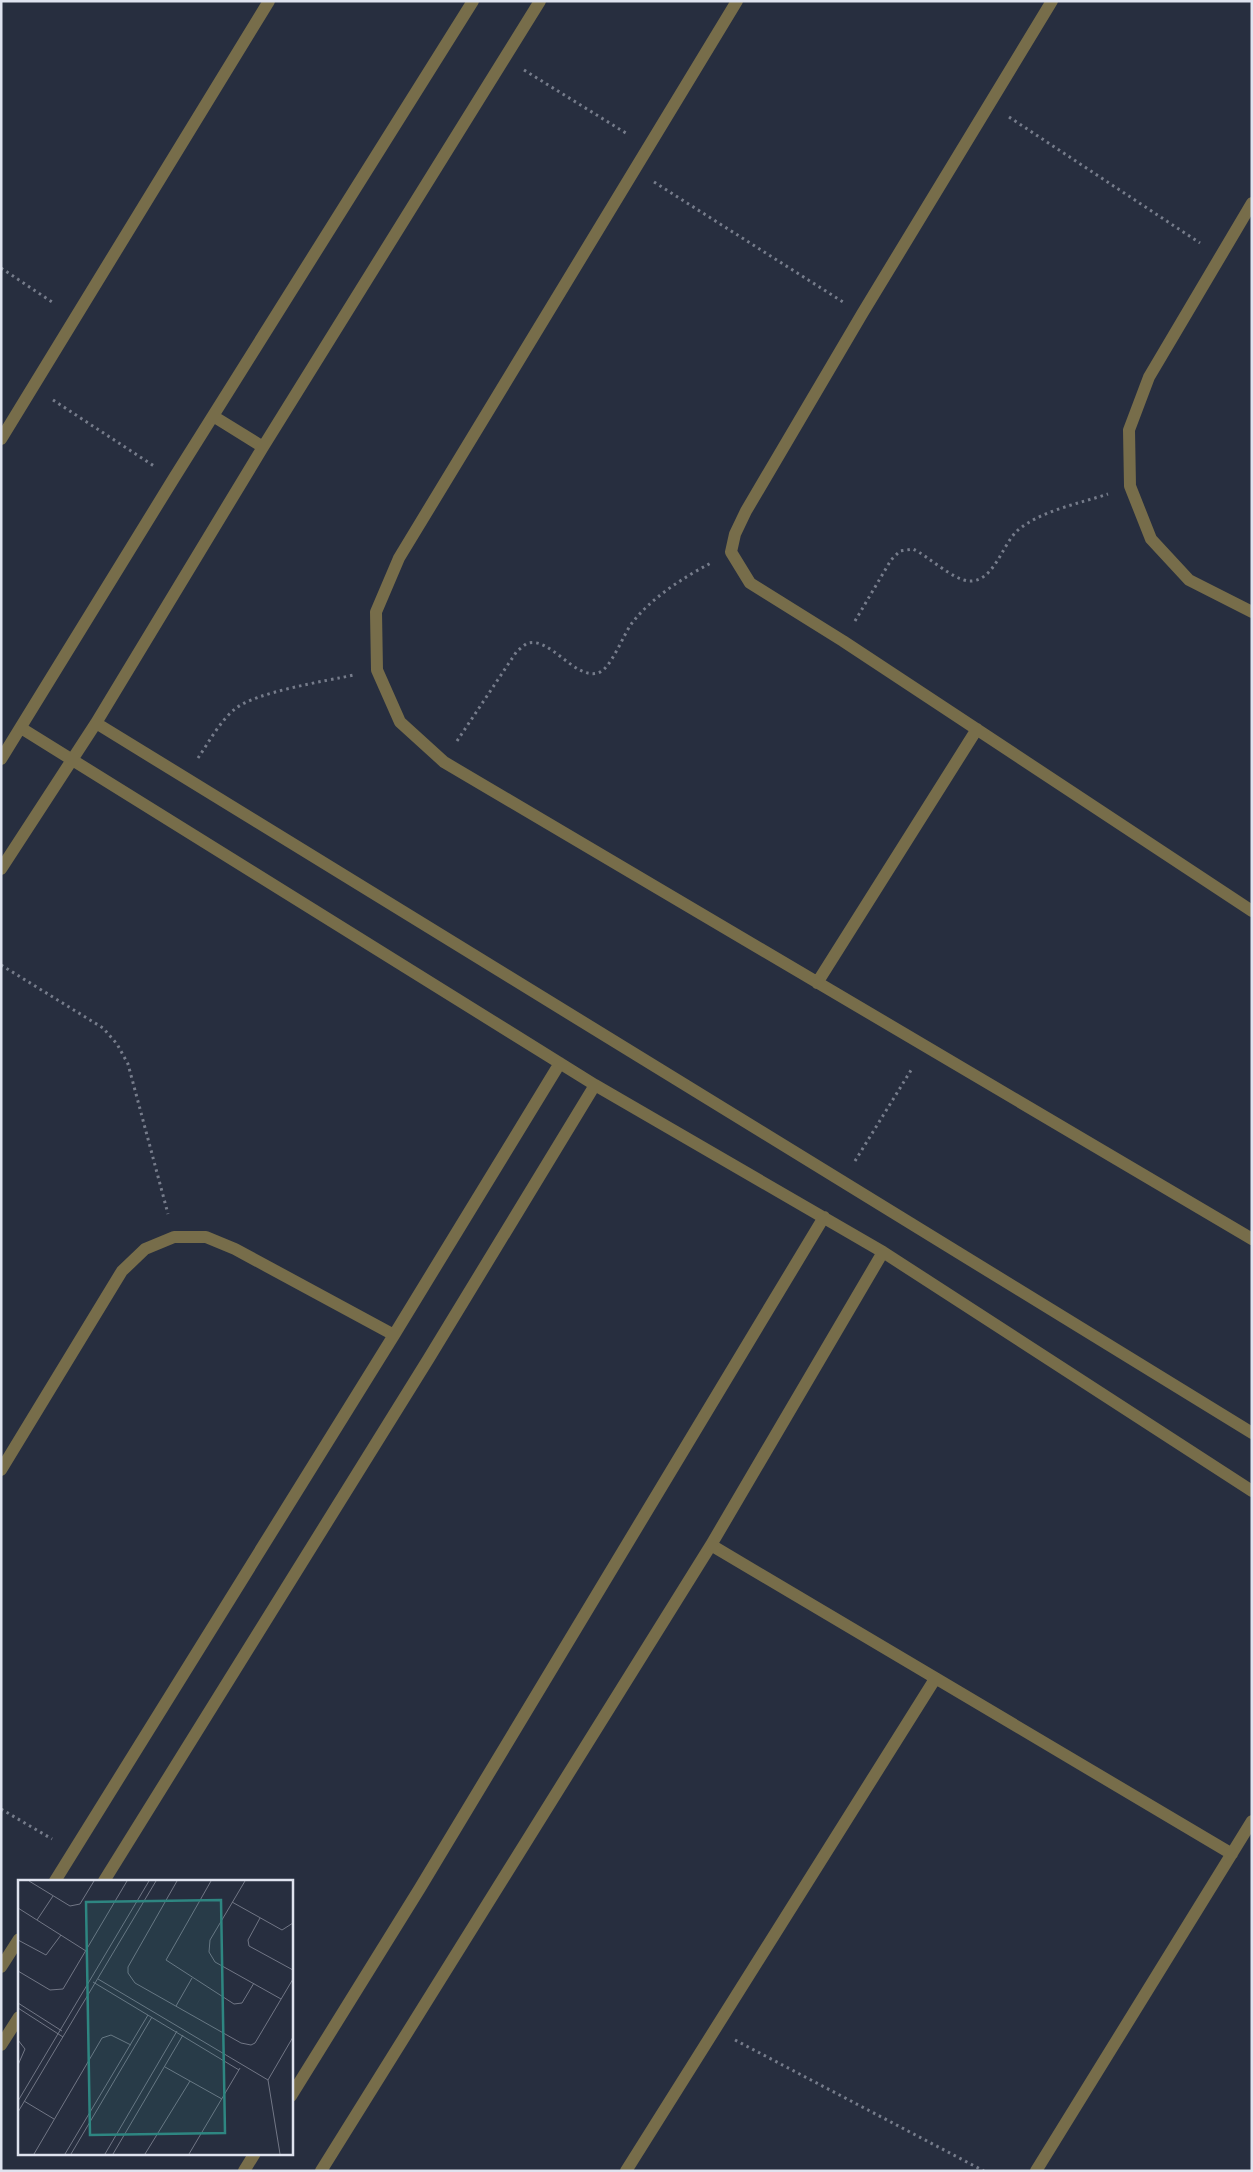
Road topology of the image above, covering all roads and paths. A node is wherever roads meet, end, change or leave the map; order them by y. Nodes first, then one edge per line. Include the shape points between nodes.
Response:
1 (270, 1) edge
2 (473, 1) edge
3 (540, 1) edge
4 (737, 1) edge
5 (1052, 1) edge
6 (504, 58) junction
7 (989, 105) junction
8 (648, 147) junction
9 (634, 169) junction
10 (1252, 203) edge
11 (1220, 257) junction
12 (1, 268) edge
13 (862, 314) junction
14 (76, 317) junction
15 (33, 387) junction
16 (213, 416) junction
17 (1, 439) edge
18 (263, 447) junction
19 (174, 478) junction
20 (1130, 486) junction
21 (731, 552) junction
22 (1252, 612) edge
23 (843, 640) junction
24 (376, 670) junction
25 (96, 723) junction
26 (21, 728) junction
27 (977, 729) junction
28 (1, 759) edge
29 (72, 759) junction
30 (444, 762) junction
31 (185, 778) junction
32 (1, 869) edge
33 (1252, 911) edge
34 (1, 965) edge
35 (817, 983) junction
36 (925, 1047) junction
37 (560, 1063) junction
38 (595, 1085) junction
39 (843, 1181) junction
40 (824, 1217) junction
41 (174, 1237) junction
42 (1252, 1239) edge
43 (883, 1252) junction
44 (394, 1335) junction
45 (1252, 1433) edge
46 (1, 1470) edge
47 (1252, 1491) edge
48 (711, 1545) junction
49 (935, 1679) junction
50 (1, 1809) edge
51 (1252, 1821) edge
52 (73, 1851) junction
53 (1232, 1854) junction
54 (56, 1880) edge
55 (105, 1880) edge
56 (17, 1944) edge
57 (1, 1967) edge
58 (18, 2019) edge
59 (715, 2029) junction
60 (1, 2046) edge
61 (292, 2094) edge
62 (254, 2154) edge
63 (244, 2171) edge
64 (321, 2171) edge
65 (626, 2171) edge
66 (984, 2171) edge
67 (1036, 2171) edge

1 - 14 street
2 - 16 street
3 - 6 street
4 - 8 street
5 - 7 street
6 - 8 path
6 - 18 street
7 - 11 path
7 - 13 street
8 - 9 street
9 - 13 path
9 - 24 street via 399,558 376,612
10 - 11 street
11 - 20 street via 1149,377 1129,430
12 - 14 path
13 - 21 street via 746,511
14 - 15 street
15 - 17 street
15 - 19 path
16 - 18 street
16 - 19 street
18 - 25 street
19 - 26 street
20 - 22 street via 1151,539 1190,580
20 - 23 path via 1029,521 1016,532 990,571 981,578 969,581 913,549 900,551 891,560
21 - 23 street via 750,583
21 - 30 path via 682,578 654,602 632,623 606,667 598,673 588,674 540,643 527,644 517,651
23 - 27 street
24 - 30 street via 400,722
24 - 31 path via 256,698 236,708
25 - 29 street
25 - 31 street
26 - 28 street
26 - 29 street
27 - 33 street
27 - 35 street
29 - 32 street
29 - 37 street
30 - 35 street
31 - 39 street
34 - 41 path via 103,1028 118,1044 128,1064
35 - 36 street
36 - 39 path
36 - 42 street
37 - 38 street
37 - 44 street
38 - 40 street
38 - 55 street
39 - 45 street
40 - 43 street
40 - 61 street
41 - 44 street via 206,1237 235,1249
41 - 46 street via 144,1249 122,1271
43 - 47 street
43 - 48 street
44 - 52 street
48 - 49 street
48 - 64 street
49 - 53 street
49 - 59 street
50 - 52 path
51 - 53 street
52 - 54 street
53 - 67 street
56 - 57 street
58 - 60 street
59 - 65 street
59 - 66 path
62 - 63 street

